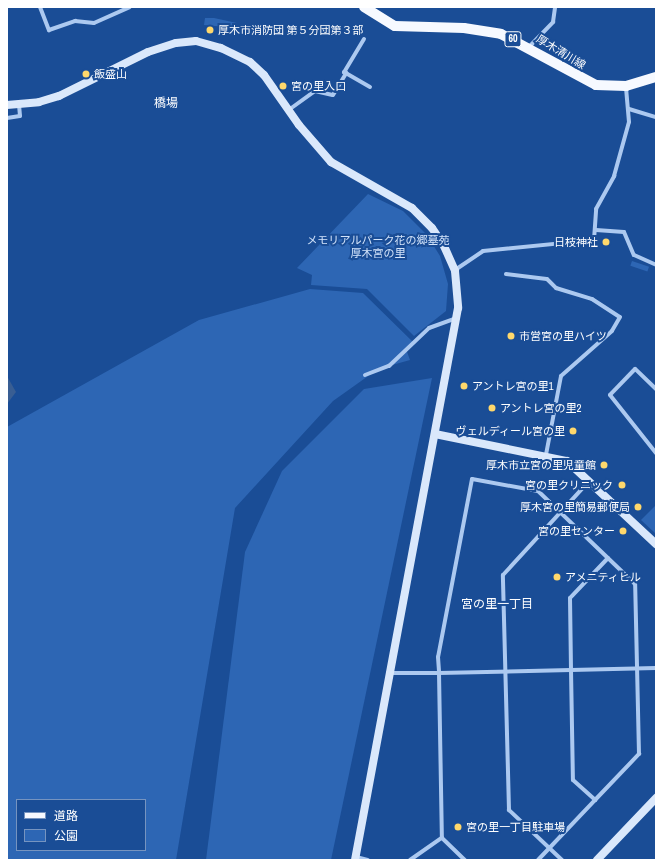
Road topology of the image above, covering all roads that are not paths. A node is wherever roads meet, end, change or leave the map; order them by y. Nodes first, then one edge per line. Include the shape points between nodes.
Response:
1 (40, 7) edge
2 (130, 7) edge
3 (364, 7) edge
4 (555, 7) edge
5 (364, 39) dead end
6 (529, 47) junction
7 (346, 73) junction
8 (656, 77) edge
9 (626, 86) junction
10 (370, 88) dead end
11 (7, 105) edge
12 (19, 105) junction
13 (290, 109) junction
14 (629, 109) junction
15 (656, 117) edge
16 (7, 118) edge
17 (596, 230) junction
18 (656, 265) edge
19 (455, 271) junction
20 (506, 274) dead end
21 (456, 317) junction
22 (620, 317) junction
23 (626, 320) dead end
24 (365, 376) dead end
25 (656, 389) edge
26 (435, 434) junction
27 (656, 453) edge
28 (546, 455) junction
29 (590, 480) junction
30 (560, 512) junction
31 (656, 544) edge
32 (608, 558) junction
33 (656, 668) edge
34 (638, 669) junction
35 (572, 670) junction
36 (505, 671) junction
37 (390, 673) junction
38 (438, 673) junction
39 (656, 798) edge
40 (594, 800) junction
41 (442, 838) junction
42 (549, 848) junction
43 (355, 859) edge
44 (368, 860) edge
45 (410, 860) edge
46 (465, 860) edge
47 (538, 860) edge
48 (562, 860) edge
49 (597, 860) edge

1 - 2 street via 49,30 75,21 94,23
3 - 6 main road, 厚木清川線 / 60 via 395,26 484,30
4 - 6 street via 553,22
5 - 7 street
6 - 9 main road, 厚木清川線 / 60 via 596,85
7 - 10 street
7 - 13 street via 333,95 316,91
8 - 9 main road, 厚木清川線 / 60
9 - 14 street
11 - 12 street
12 - 13 street via 59,96 148,52 196,41 221,48 250,62
12 - 16 street via 20,116
13 - 19 street via 331,162 400,200 422,217 444,246
14 - 15 street
14 - 17 street via 614,176 596,209
17 - 18 street via 624,232 634,255
17 - 19 street via 590,243 482,251
19 - 21 street
20 - 22 street via 547,279 556,288 592,299
21 - 24 street via 429,328 389,366
21 - 26 street
22 - 23 street
22 - 28 street via 612,331 561,376
25 - 27 street via 635,369 610,395
26 - 28 street
26 - 37 street
28 - 29 street via 567,461
29 - 30 street
29 - 31 street
30 - 32 street
30 - 36 street via 503,575
30 - 38 street via 538,491 472,479 438,657
32 - 34 street via 635,584
32 - 35 street via 570,598
33 - 34 street
34 - 35 street
34 - 40 street via 639,754
35 - 36 street
35 - 40 street via 573,780
36 - 38 street
36 - 42 street via 509,810
37 - 38 street
37 - 43 street
38 - 41 street
39 - 49 street
40 - 42 street
41 - 45 street
41 - 46 street
42 - 47 street
42 - 48 street
43 - 44 street

